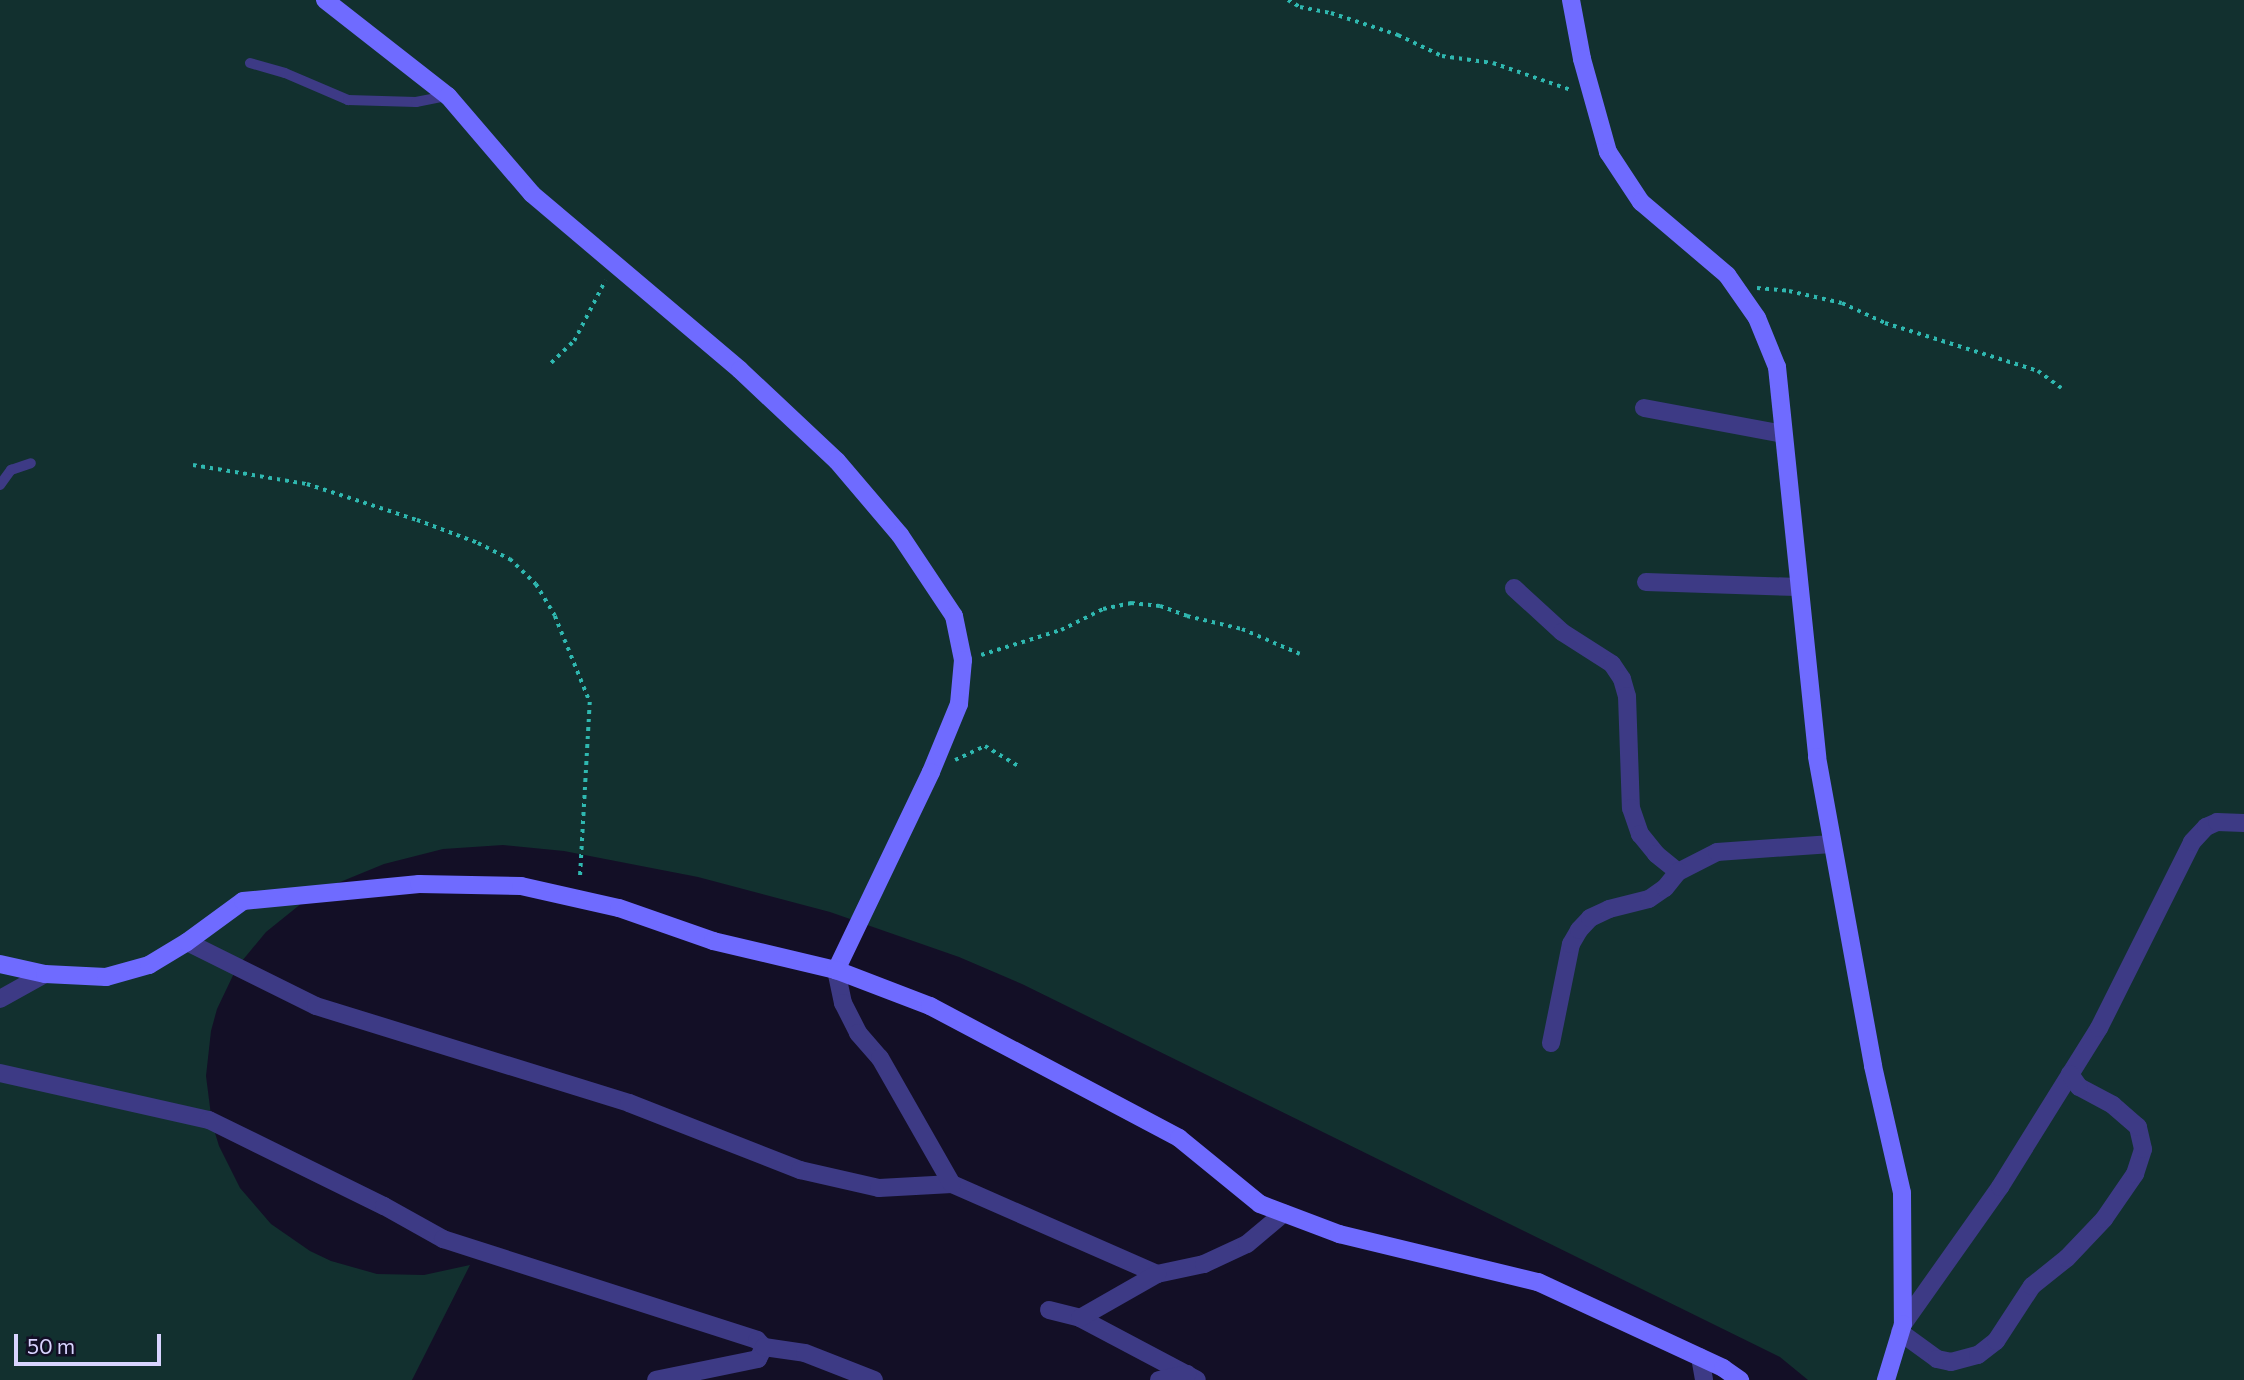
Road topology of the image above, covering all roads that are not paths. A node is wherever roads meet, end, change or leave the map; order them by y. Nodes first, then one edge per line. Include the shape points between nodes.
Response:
1 (325, 0) edge
2 (1571, 0) edge
3 (250, 63) dead end
4 (448, 96) junction
5 (1644, 408) dead end
6 (1783, 433) junction
7 (31, 463) dead end
8 (0, 485) edge
9 (1646, 582) dead end
10 (1798, 587) junction
11 (1514, 588) dead end
12 (2244, 823) edge
13 (1832, 844) junction
14 (1678, 872) junction
15 (187, 942) junction
16 (0, 964) edge
17 (836, 970) junction
18 (45, 974) junction
19 (0, 999) edge
20 (1551, 1043) dead end
21 (0, 1073) edge
22 (2070, 1074) junction
23 (953, 1184) junction
24 (1284, 1213) junction
25 (1157, 1273) junction
26 (1049, 1310) dead end
27 (1080, 1318) junction
28 (1901, 1328) junction
29 (764, 1348) junction
30 (1700, 1357) junction
31 (1192, 1377) edge
32 (656, 1380) edge
33 (874, 1380) edge
34 (1159, 1380) edge
35 (1704, 1380) edge
36 (1740, 1380) edge
37 (1886, 1380) edge

1 - 4 street
2 - 6 street via 1608,152 1641,202 1727,275 1758,318 1777,367
3 - 4 lane via 348,100 416,102
4 - 17 street via 532,194 740,370 837,461 900,535 954,616 963,660 960,704
5 - 6 street
6 - 10 street
7 - 8 lane via 11,470
9 - 10 street
10 - 13 street via 1816,757
11 - 14 street via 1562,632 1612,664 1622,679 1627,696 1631,808 1640,834
12 - 22 street via 2217,822 2192,842 2099,1028
13 - 14 street via 1717,852
13 - 28 street via 1902,1194
14 - 20 street via 1648,899 1609,909 1579,930
15 - 17 street via 243,901 419,884 521,886 619,908 713,941
15 - 18 street via 149,965 106,977
15 - 23 street via 316,1006 629,1103 800,1170 879,1188
16 - 18 street
17 - 23 street via 843,1003 858,1033 880,1058
17 - 24 street via 930,1006 1179,1138 1260,1204
18 - 19 street
21 - 29 street via 209,1120 443,1239 757,1340
22 - 28 street via 2000,1187
22 - 28 street via 2079,1087 2113,1105 2138,1128 2143,1149 2135,1174 2104,1219 2032,1286 1996,1341 1978,1355 1951,1362 1937,1359
23 - 25 street
24 - 25 street via 1247,1244 1204,1265
24 - 30 street via 1339,1234 1538,1282
25 - 27 street
26 - 27 street
27 - 31 street
28 - 37 street
29 - 32 street via 758,1359
29 - 33 street via 805,1353
30 - 35 street
30 - 36 street
31 - 34 street

